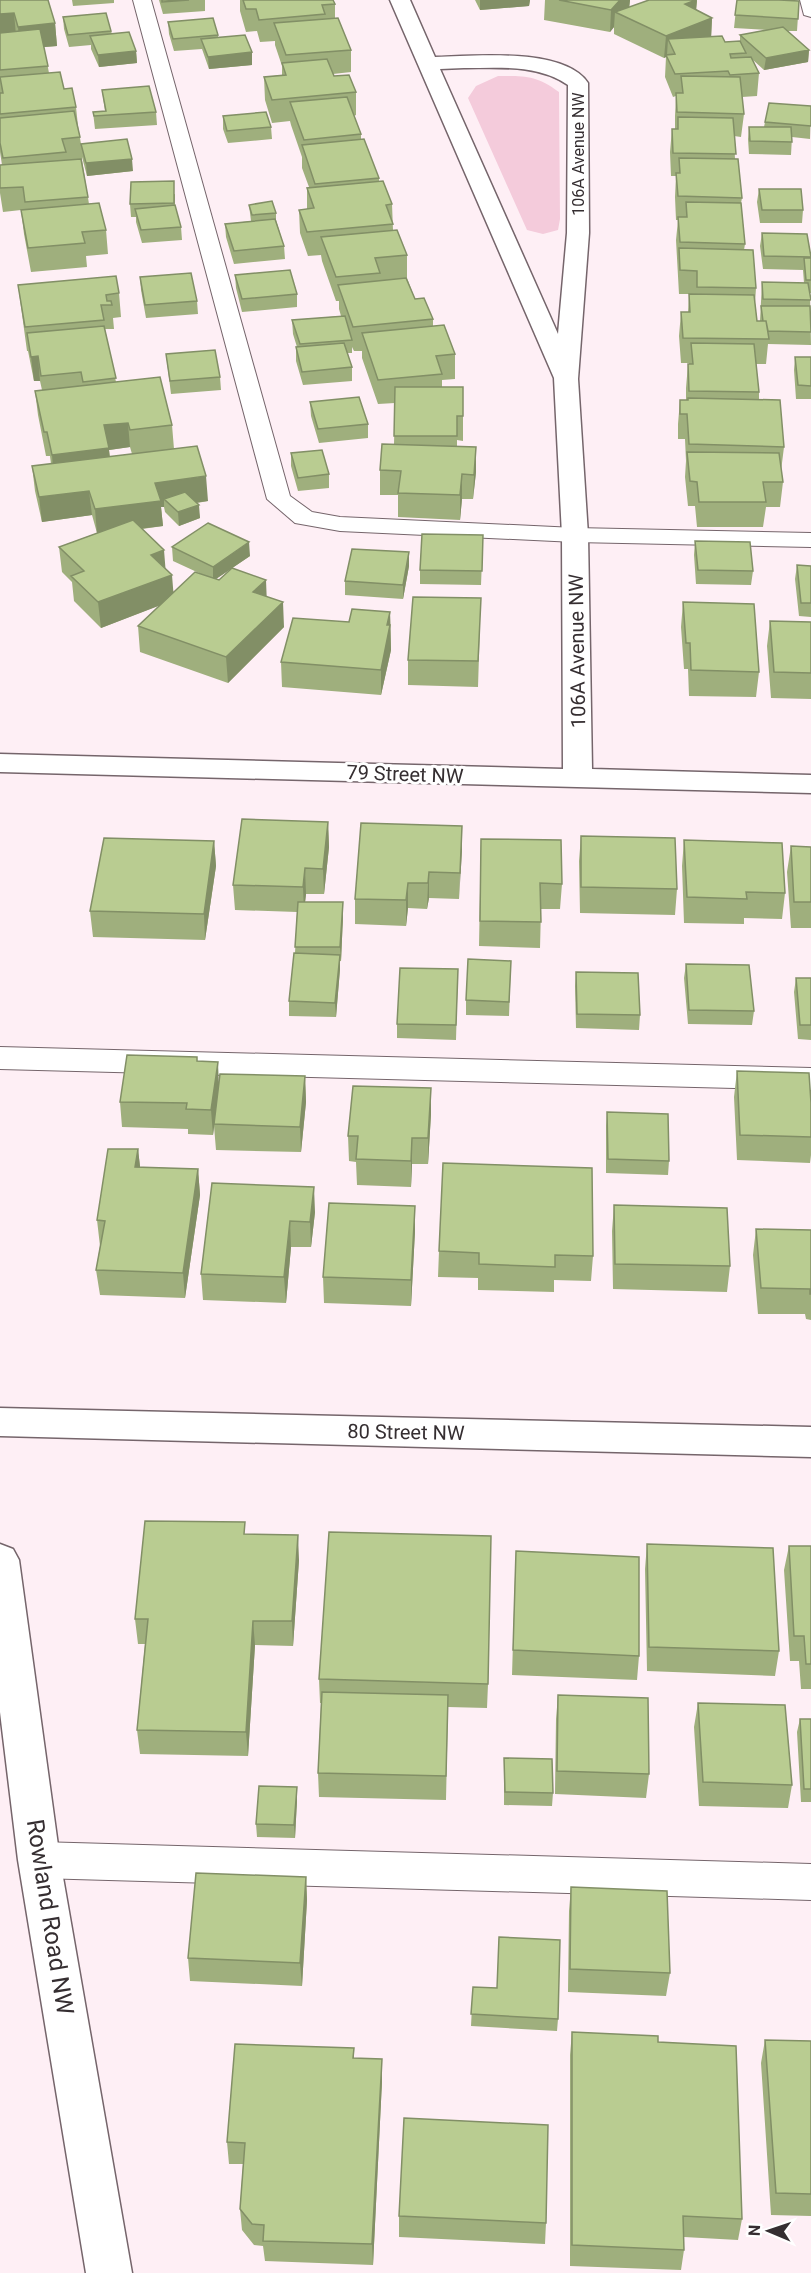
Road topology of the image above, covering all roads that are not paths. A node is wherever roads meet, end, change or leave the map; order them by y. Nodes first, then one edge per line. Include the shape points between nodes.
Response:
1 (142, 0) edge
2 (400, 0) edge
3 (809, 0) edge
4 (811, 11) edge
5 (428, 63) junction
6 (566, 379) junction
7 (575, 535) junction
8 (811, 540) edge
9 (0, 763) edge
10 (578, 779) junction
11 (811, 784) edge
12 (0, 1058) edge
13 (811, 1079) edge
14 (0, 1422) edge
15 (811, 1442) edge
16 (0, 1560) edge
17 (39, 1860) junction
18 (811, 1882) edge
19 (109, 2273) edge

1 - 7 lane via 279,499 304,518 340,524
2 - 5 street, 106A Avenue NW
3 - 4 lane
5 - 6 street, 106A Avenue NW
5 - 6 street, 106A Avenue NW via 532,64 561,70 578,83 578,233
6 - 7 street, 106A Avenue NW
7 - 8 lane
7 - 10 street, 106A Avenue NW
9 - 10 street, 79 Street NW
10 - 11 street, 79 Street NW
12 - 13 lane
14 - 15 street, 80 Street NW
16 - 17 street, Rowland Road NW
17 - 18 lane
17 - 19 street, Rowland Road NW

